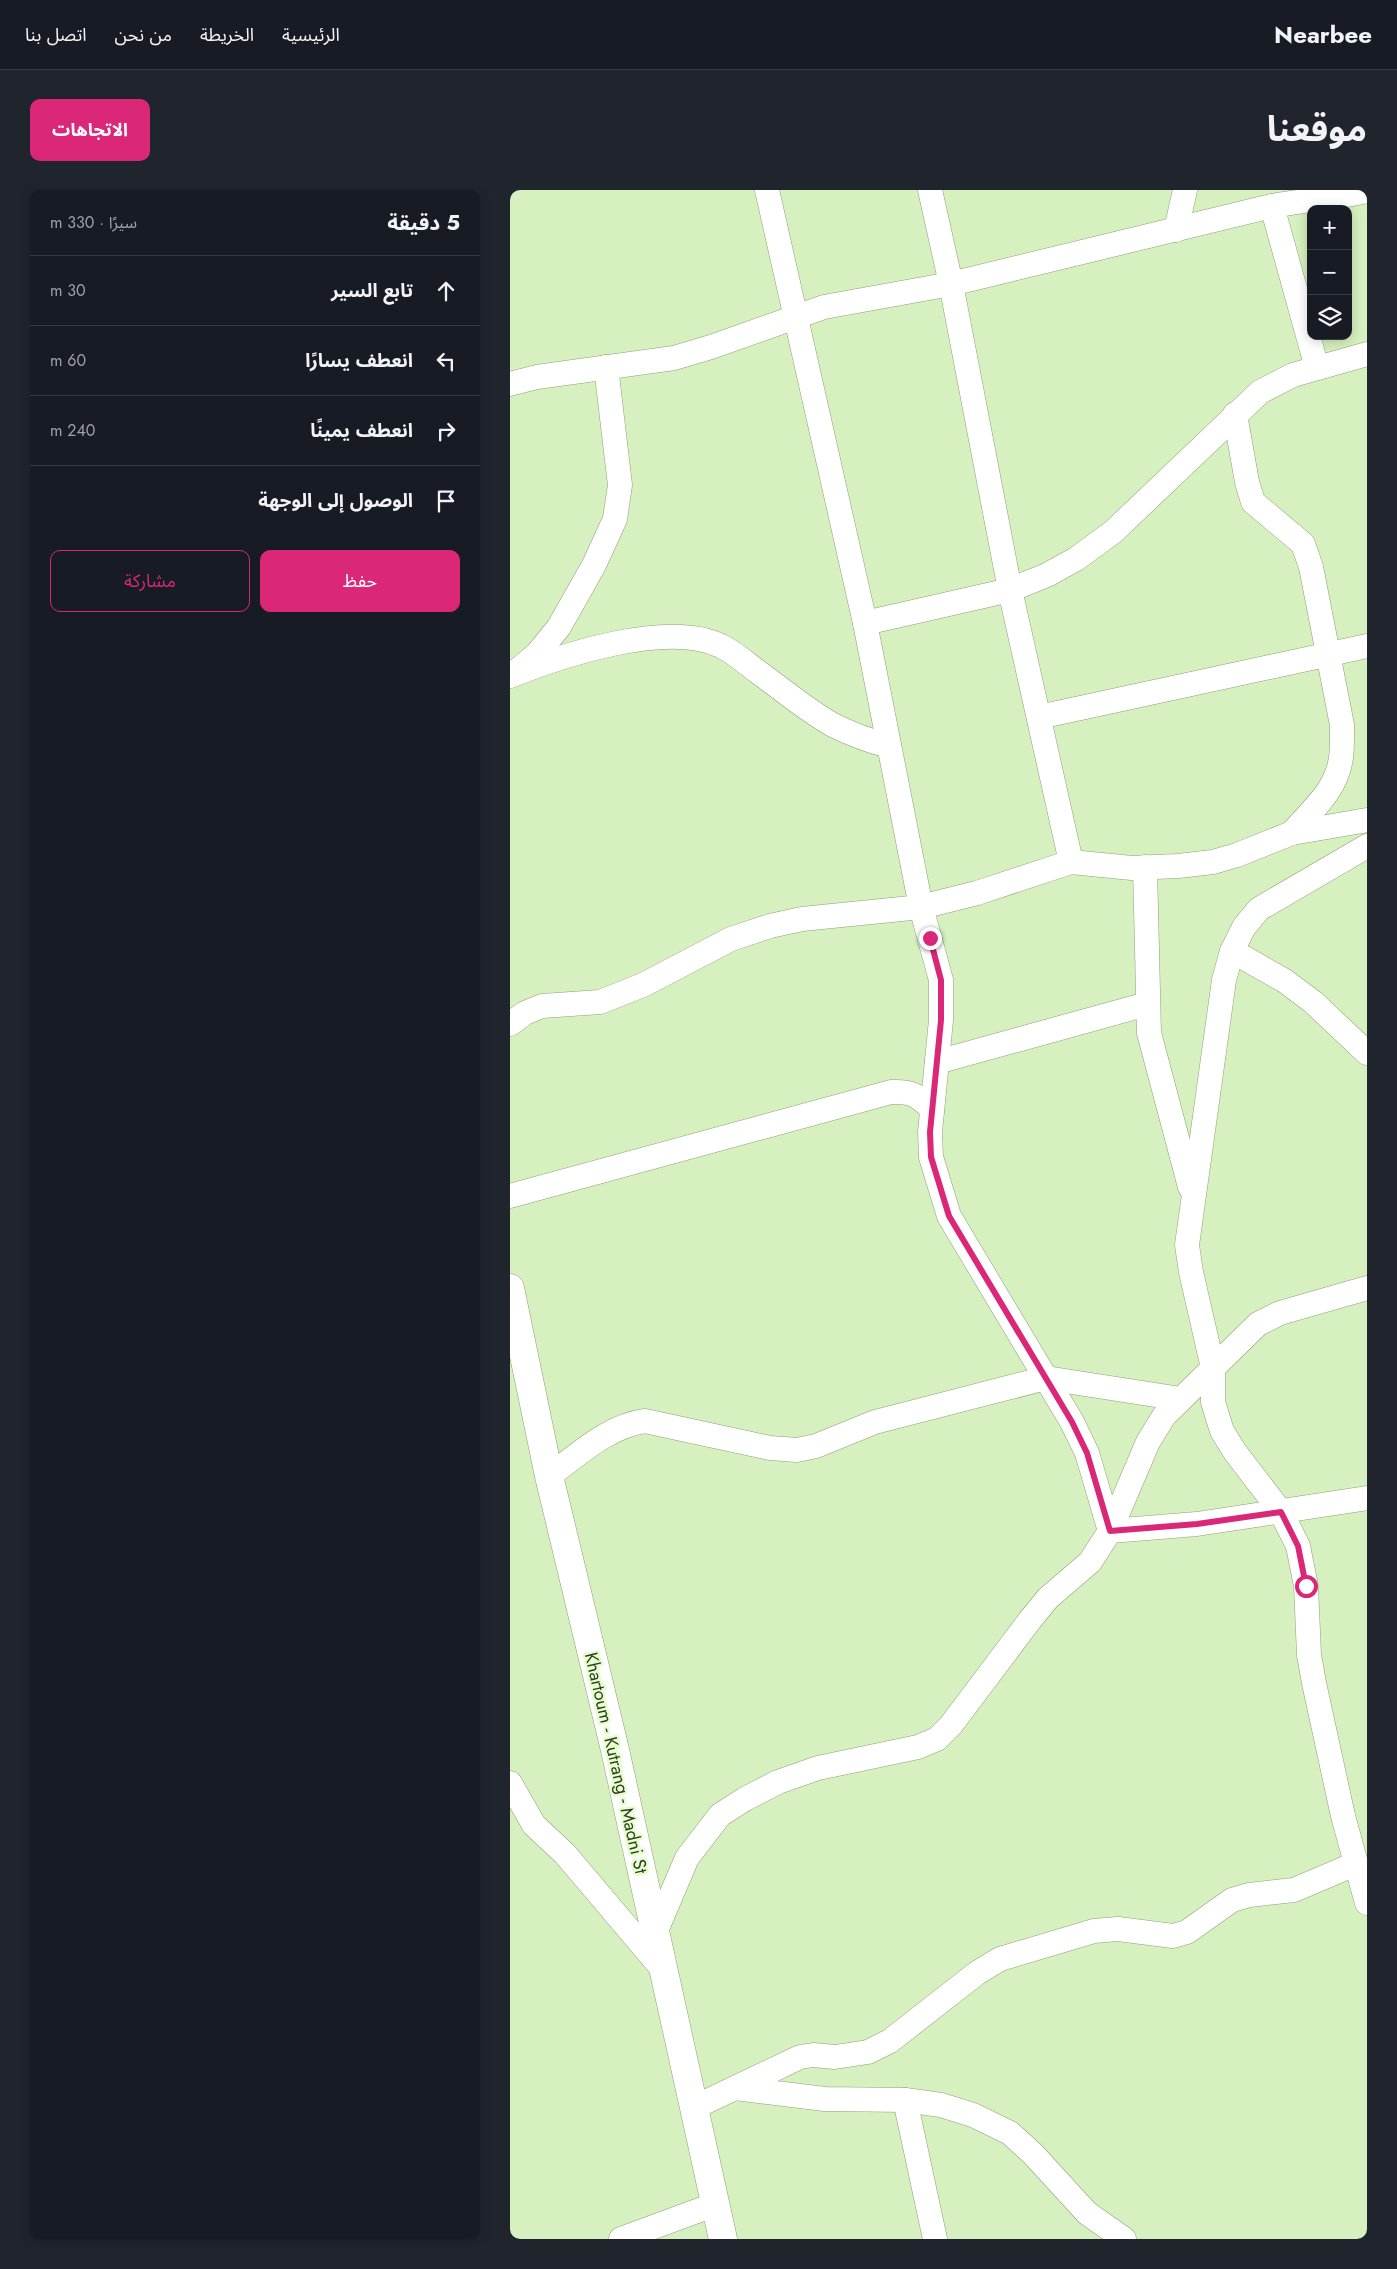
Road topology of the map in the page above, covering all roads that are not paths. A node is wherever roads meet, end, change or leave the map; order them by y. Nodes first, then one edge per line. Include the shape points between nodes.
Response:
1 (767, 190) edge
2 (930, 190) edge
3 (1186, 190) edge
4 (1365, 191) edge
5 (1272, 206) junction
6 (1176, 230) junction
7 (951, 284) junction
8 (794, 316) junction
9 (1367, 354) edge
10 (606, 368) junction
11 (1317, 368) junction
12 (510, 384) edge
13 (1235, 414) junction
14 (1010, 590) junction
15 (865, 623) junction
16 (1367, 646) edge
17 (1328, 655) junction
18 (511, 675) edge
19 (1038, 717) junction
20 (889, 746) junction
21 (1367, 820) edge
22 (1292, 832) junction
23 (1367, 846) edge
24 (1071, 862) junction
25 (1145, 867) junction
26 (922, 907) junction
27 (1232, 951) junction
28 (1147, 1004) junction
29 (510, 1024) edge
30 (1367, 1053) edge
31 (937, 1062) junction
32 (932, 1109) junction
33 (510, 1196) edge
34 (1193, 1196) junction
35 (510, 1288) edge
36 (1367, 1288) edge
37 (1213, 1368) junction
38 (1046, 1378) junction
39 (1181, 1400) junction
40 (549, 1476) junction
41 (1367, 1498) edge
42 (1281, 1512) junction
43 (1110, 1531) junction
44 (510, 1783) edge
45 (1355, 1864) junction
46 (1367, 1903) edge
47 (654, 1932) junction
48 (665, 1972) junction
49 (735, 2088) junction
50 (905, 2100) junction
51 (695, 2106) junction
52 (716, 2204) junction
53 (1116, 2236) edge
54 (621, 2239) edge
55 (723, 2239) edge
56 (934, 2239) edge

1 - 8 street
2 - 7 street
3 - 6 street
4 - 5 street
5 - 6 street
5 - 11 street
6 - 7 street
7 - 8 street via 832,305
7 - 14 street
8 - 10 street via 684,355
8 - 15 street
9 - 11 street
10 - 12 street
10 - 18 street via 620,485 615,519 594,565 559,627 537,654
11 - 13 street via 1293,375 1260,392
13 - 14 street via 1113,532 1076,559
13 - 17 street via 1253,502 1303,544 1311,567
14 - 15 street
14 - 19 street
15 - 20 street
16 - 17 street
17 - 19 street
17 - 22 street via 1342,725 1342,751 1337,776
18 - 20 street via 622,642 657,637 698,638 721,646 832,724 865,740
19 - 24 street
20 - 26 street
21 - 22 street
22 - 25 street via 1213,862
23 - 27 street via 1259,909 1244,926
24 - 25 street
24 - 26 street
25 - 28 street
26 - 29 street via 802,919 770,926 731,939 643,985 600,1002 542,1006
26 - 31 street via 941,980
27 - 30 street via 1285,981 1313,1002
27 - 34 street via 1224,980
28 - 31 street
28 - 34 street via 1149,1033 1157,1068
31 - 32 street
32 - 33 street via 916,1095 905,1091 891,1092
32 - 38 street via 931,1157 949,1216
34 - 37 street via 1187,1245
35 - 40 highway, Khartoum - Kutrang - Madni St
36 - 37 street via 1280,1314 1258,1324
37 - 39 street
37 - 42 street via 1213,1402 1222,1431
38 - 39 street
38 - 40 street via 875,1422 816,1446 797,1450 770,1448 645,1421 629,1423
38 - 43 street via 1087,1453
39 - 43 street via 1164,1416 1148,1442
40 - 47 highway, Khartoum - Kutrang - Madni St
41 - 42 street
42 - 43 street via 1197,1524
42 - 45 street via 1298,1546 1306,1586 1309,1655
43 - 47 street via 1090,1562 1048,1598 951,1725 937,1738 918,1747 810,1770 778,1782 720,1815 687,1858
44 - 48 street via 534,1825 565,1854
45 - 46 street
45 - 49 street via 1294,1890 1232,1900 1187,1932 1174,1936 1118,1929 1094,1931 1000,1959 977,1973 890,2041 868,2052 835,2057 800,2057
47 - 48 highway, Khartoum - Kutrang - Madni St
48 - 51 highway, Khartoum - Kutrang - Madni St
49 - 50 street via 825,2099
49 - 51 street
50 - 53 street via 941,2105 973,2115 1010,2133 1087,2213
50 - 56 street
51 - 52 highway, Khartoum - Kutrang - Madni St
52 - 54 street
52 - 55 highway, Khartoum - Kutrang - Madni St

